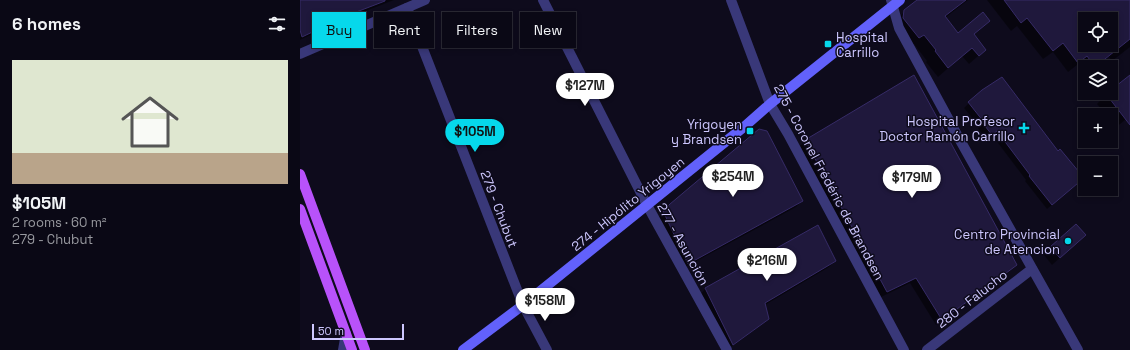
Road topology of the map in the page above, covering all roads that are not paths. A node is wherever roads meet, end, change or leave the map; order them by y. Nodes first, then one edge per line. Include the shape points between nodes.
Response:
1 (425, 0) edge
2 (544, 0) edge
3 (731, 0) edge
4 (894, 2) edge
5 (407, 8) junction
6 (300, 54) edge
7 (770, 104) junction
8 (300, 174) edge
9 (647, 205) junction
10 (300, 209) edge
11 (1032, 270) junction
12 (523, 305) junction
13 (346, 333) junction
14 (343, 350) edge
15 (352, 350) edge
16 (366, 350) edge
17 (463, 350) edge
18 (547, 350) edge
19 (727, 350) edge
20 (904, 350) edge
21 (928, 350) edge
22 (1078, 350) edge

1 - 5 street
2 - 9 street, 277 - Asunción
3 - 7 street, 275 - Coronel Frédéric de Brandsen
4 - 7 street, 274 - Hipólito Yrigoyen
4 - 11 street via 902,33
5 - 6 street
5 - 12 street, 279 - Chubut
7 - 9 street, 274 - Hipólito Yrigoyen
7 - 20 street, 275 - Coronel Frédéric de Brandsen
8 - 16 main road
9 - 12 street, 274 - Hipólito Yrigoyen
9 - 19 street, 277 - Asunción
10 - 13 main road
11 - 21 street, 280 - Falucho
11 - 22 street
12 - 17 street, 274 - Hipólito Yrigoyen
12 - 18 street, 279 - Chubut
13 - 14 street
13 - 15 main road

